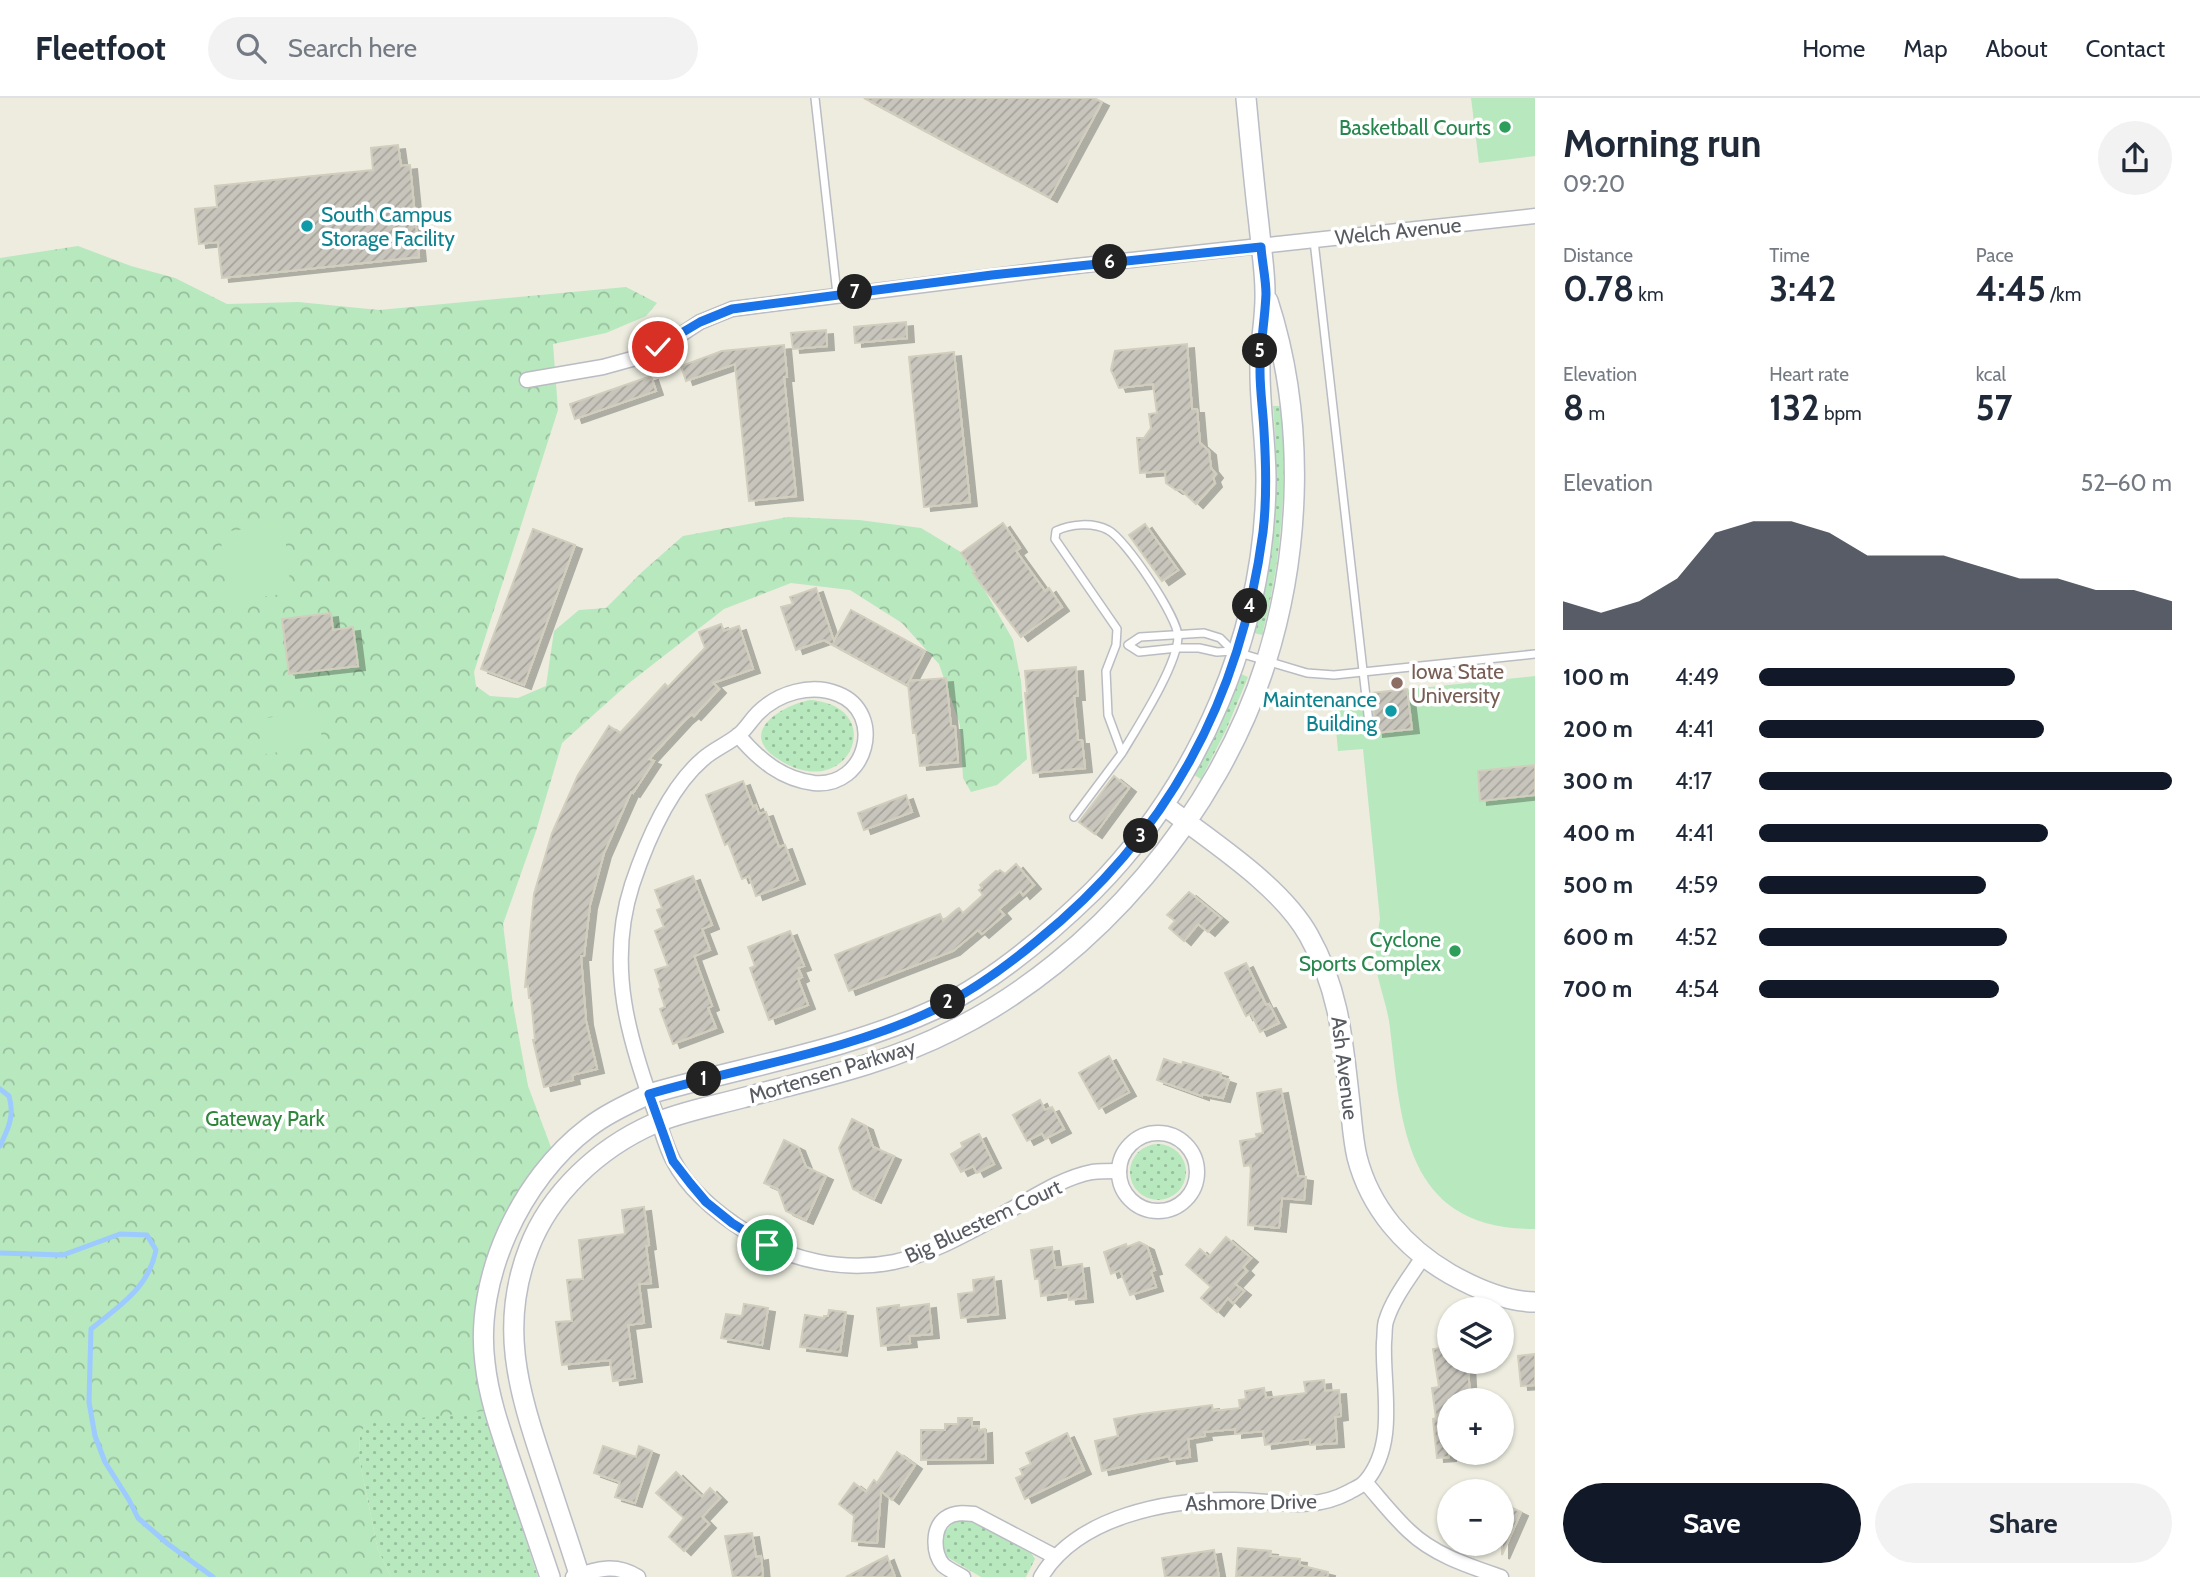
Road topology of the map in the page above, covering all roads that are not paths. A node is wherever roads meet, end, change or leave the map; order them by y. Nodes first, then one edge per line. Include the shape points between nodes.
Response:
1 (815, 98) edge
2 (1246, 98) edge
3 (1535, 216) edge
4 (1314, 241) junction
5 (1261, 247) junction
6 (1266, 293) junction
7 (837, 294) junction
8 (527, 380) dead end
9 (1179, 634) junction
10 (1116, 645) junction
11 (1128, 645) junction
12 (1177, 648) junction
13 (1235, 652) junction
14 (1535, 654) edge
15 (1266, 662) junction
16 (1363, 673) junction
17 (1370, 732) dead end
18 (738, 735) junction
19 (1122, 753) junction
20 (1164, 805) junction
21 (1074, 817) dead end
22 (1187, 823) junction
23 (649, 1094) junction
24 (658, 1122) junction
25 (1119, 1171) junction
26 (1423, 1256) junction
27 (1535, 1301) edge
28 (1365, 1482) junction
29 (1056, 1557) junction
30 (577, 1576) edge
31 (550, 1577) edge
32 (638, 1577) edge
33 (963, 1577) edge
34 (1041, 1577) edge
35 (1501, 1577) edge

1 - 7 lane
2 - 5 street
3 - 4 street, Welch Avenue
4 - 5 street, Welch Avenue
4 - 16 lane
5 - 6 street
5 - 7 street, Welch Avenue
6 - 13 street, Mortensen Parkway via 1260,373 1266,481 1263,530 1254,590
6 - 15 street, Mortensen Parkway via 1286,368 1295,478 1283,594
7 - 8 street, Welch Avenue via 732,309 632,359
9 - 10 lane via 1164,600 1120,540 1109,530 1067,525 1056,531 1055,539 1117,629
9 - 11 lane via 1140,637
9 - 12 lane
9 - 13 lane via 1220,638
10 - 11 lane
10 - 19 lane via 1106,671 1108,715
11 - 12 lane via 1139,652
12 - 13 lane
12 - 19 lane
13 - 15 lane
13 - 20 street, Mortensen Parkway via 1224,691
14 - 16 lane
15 - 16 lane via 1320,675
15 - 22 street, Mortensen Parkway via 1219,769
16 - 17 lane
18 - 18 street via 778,697 821,691 839,694 854,706 862,718 866,744 855,768 823,784 782,774
18 - 23 street, Big Bluestem Court via 701,760 682,782 642,855 630,891 621,941 622,997 633,1050
19 - 21 lane
20 - 22 street, Ash Avenue
20 - 23 street, Mortensen Parkway via 1133,847 1068,915 992,976 940,1007 849,1042
22 - 24 street, Mortensen Parkway via 1156,864 1090,934 1042,974 954,1030 902,1053
22 - 26 street, Ash Avenue via 1264,883 1309,935 1332,987 1340,1019 1361,1170 1388,1223
23 - 24 street, Big Bluestem Court
23 - 31 street, Mortensen Parkway via 588,1128 555,1158 505,1236 491,1277 484,1361 494,1410
24 - 25 street, Big Bluestem Court via 681,1172 706,1202 732,1223 767,1245 810,1260 848,1266 894,1262 929,1250 1055,1186 1092,1172
24 - 30 street, Mortensen Parkway via 606,1151 562,1192 529,1246 517,1286 512,1326 522,1402
25 - 25 street via 1128,1147 1148,1134 1161,1133 1173,1135 1192,1151 1198,1175 1187,1200 1163,1212 1149,1211 1127,1196
26 - 27 street, Ash Avenue via 1487,1292
26 - 28 street via 1385,1322 1386,1428 1382,1449
28 - 29 street, Ashmore Drive via 1321,1503 1204,1500 1172,1504 1107,1523 1076,1538
28 - 35 street via 1411,1533 1464,1564
29 - 33 street via 974,1514 963,1513 945,1519 936,1539 943,1564
29 - 34 street, Ashmore Drive
30 - 32 street via 607,1567

